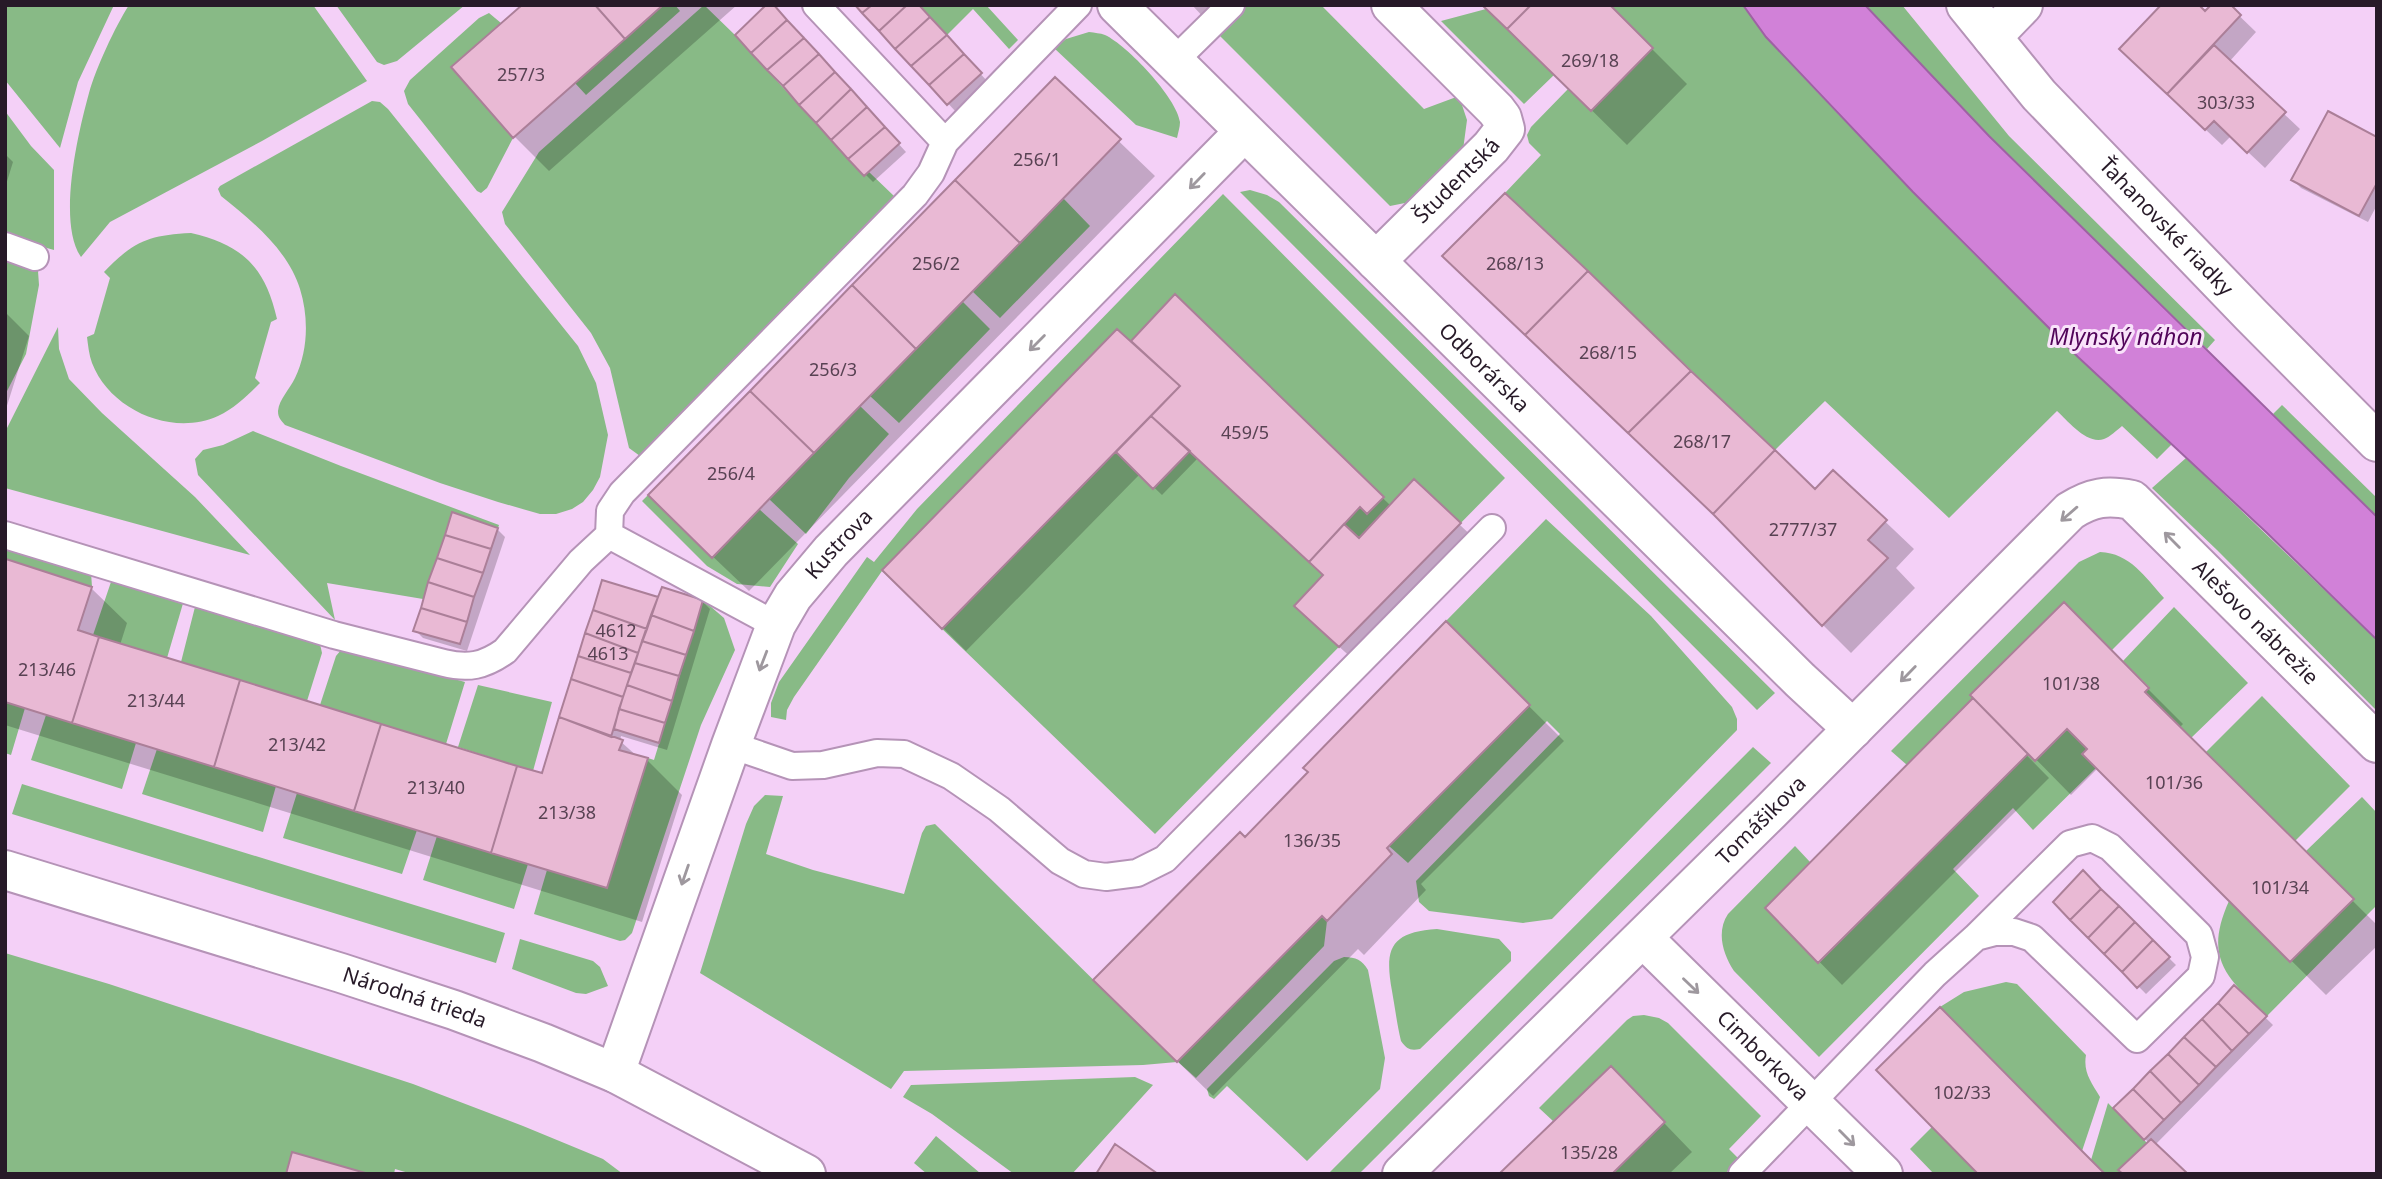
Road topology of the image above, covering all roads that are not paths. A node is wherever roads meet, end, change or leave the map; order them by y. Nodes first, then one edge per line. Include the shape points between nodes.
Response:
1 (816, 5) edge
2 (1078, 5) edge
3 (1117, 5) edge
4 (1231, 5) edge
5 (1391, 5) edge
6 (1966, 5) edge
7 (2023, 5) edge
8 (1992, 37) junction
9 (1173, 62) junction
10 (1244, 132) junction
11 (945, 142) junction
12 (5, 246) edge
13 (36, 257) dead end
14 (1376, 261) junction
15 (2377, 442) edge
16 (2132, 500) joint
17 (1492, 528) dead end
18 (5, 535) edge
19 (609, 535) junction
20 (776, 625) junction
21 (1853, 729) junction
22 (2377, 743) edge
23 (731, 745) junction
24 (5, 870) edge
25 (1976, 937) junction
26 (1643, 938) junction
27 (615, 1073) junction
28 (1811, 1103) junction
29 (806, 1174) edge
30 (1402, 1174) edge
31 (1742, 1174) edge
32 (1883, 1174) edge

1 - 11 lane
2 - 11 lane
3 - 9 street, Odborárska
4 - 9 lane
5 - 14 street, Študentská via 1496,110 1505,129
6 - 8 street, Ťahanovské riadky
7 - 8 street
8 - 15 street, Ťahanovské riadky via 2048,105
9 - 10 street, Odborárska
10 - 14 street, Odborárska
10 -> 20 street, Kustrova via 831,551
11 - 19 lane via 915,195 622,493 610,511
12 - 13 lane
14 - 21 street, Odborárska
16 -> 21 street, Tomášikova via 2085,501 2070,511
22 -> 16 street, Alešovo nábrežie
17 - 23 lane via 1165,859 1137,873 1084,874 1060,861 951,776 904,754 792,766
18 - 19 lane via 334,635 461,667 478,666 505,651
19 - 20 lane
20 -> 23 street, Kustrova
21 - 26 street, Tomášikova
23 -> 27 street, Kustrova
24 - 27 street, Národná trieda via 454,1010
25 - 25 lane via 2014,932 2032,938 2137,1039 2201,976 2205,957 2199,935 2110,847 2092,838 2070,844
25 - 28 lane
26 -> 28 street, Cimborkova
26 - 30 street, Tomášikova
27 - 29 street, Národná trieda
28 - 31 lane
28 -> 32 street, Cimborkova

